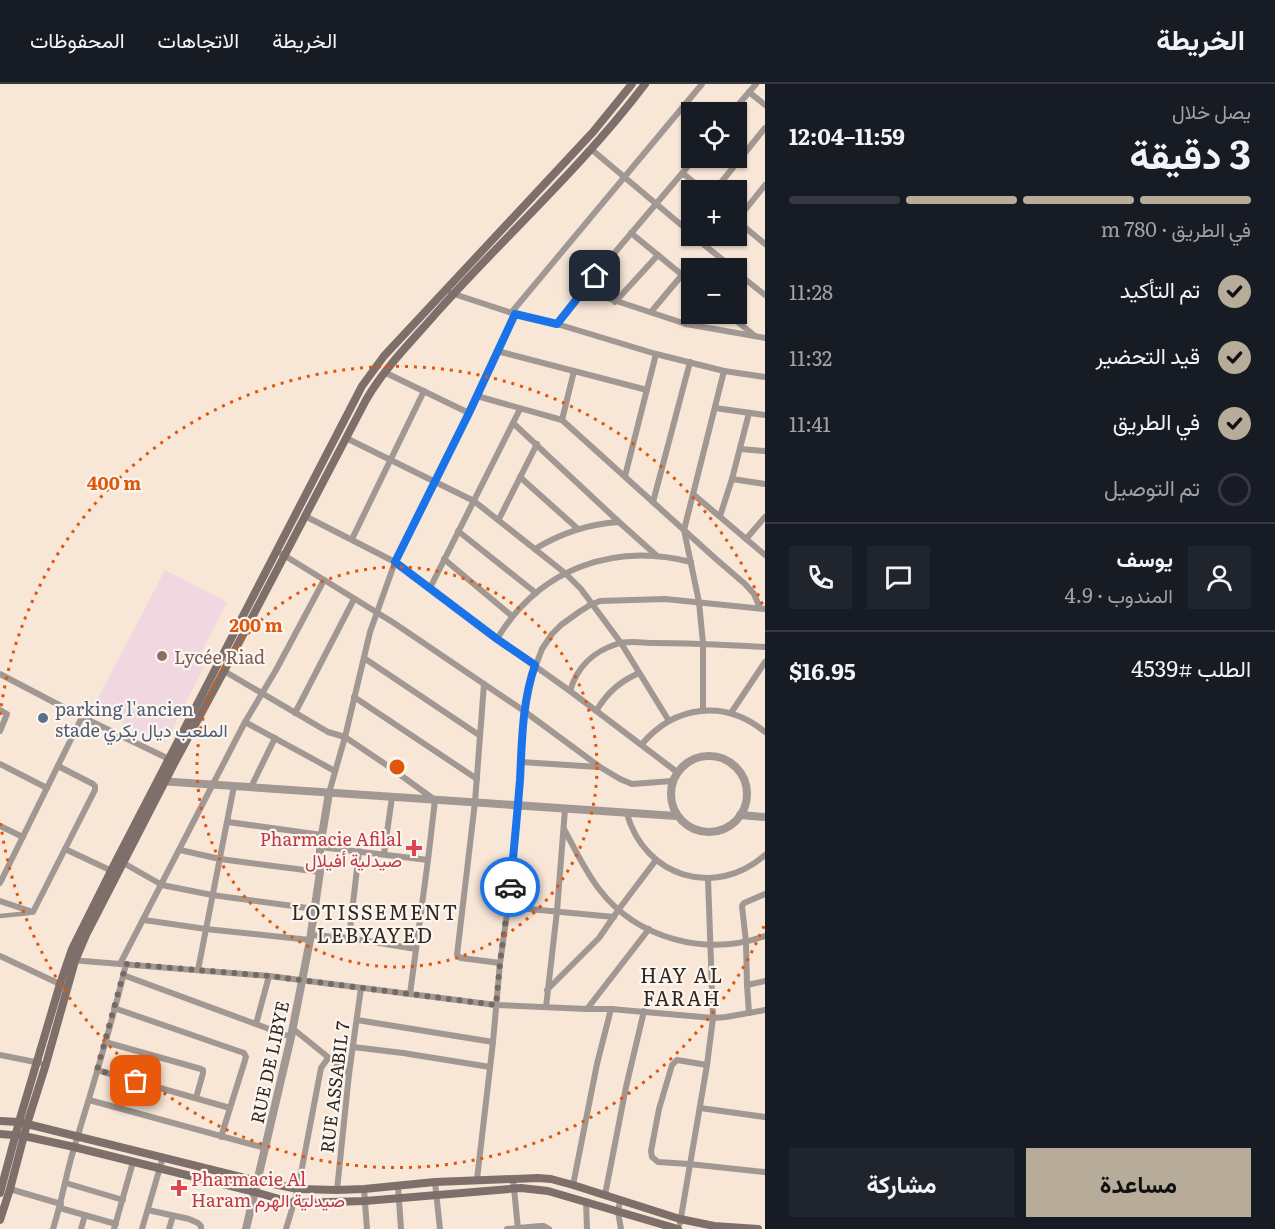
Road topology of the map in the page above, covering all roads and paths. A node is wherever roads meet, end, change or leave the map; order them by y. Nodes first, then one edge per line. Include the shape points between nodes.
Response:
1 (632, 84) edge
2 (645, 84) edge
3 (702, 84) edge
4 (756, 84) edge
5 (749, 92) junction
6 (740, 102) edge
7 (765, 105) edge
8 (765, 128) edge
9 (591, 149) junction
10 (687, 168) edge
11 (681, 175) junction
12 (625, 177) junction
13 (691, 180) edge
14 (723, 180) edge
15 (765, 185) edge
16 (656, 204) junction
17 (747, 208) edge
18 (681, 226) edge
19 (747, 228) edge
20 (631, 233) junction
21 (765, 242) edge
22 (706, 246) edge
23 (658, 255) junction
24 (721, 258) edge
25 (681, 274) edge
26 (681, 276) edge
27 (747, 281) edge
28 (583, 290) junction
29 (449, 292) junction
30 (765, 295) edge
31 (615, 302) junction
32 (651, 312) junction
33 (513, 314) junction
34 (681, 322) edge
35 (557, 324) junction
36 (686, 324) edge
37 (740, 324) edge
38 (756, 337) junction
39 (765, 338) edge
40 (497, 351) junction
41 (656, 354) junction
42 (690, 362) junction
43 (574, 371) junction
44 (384, 372) junction
45 (724, 372) junction
46 (765, 377) edge
47 (647, 390) junction
48 (424, 391) junction
49 (477, 396) junction
50 (715, 408) junction
51 (520, 409) junction
52 (469, 413) junction
53 (749, 413) junction
54 (765, 415) edge
55 (562, 420) junction
56 (513, 423) junction
57 (346, 438) junction
58 (537, 444) junction
59 (740, 449) junction
60 (765, 451) edge
61 (391, 459) junction
62 (625, 476) junction
63 (520, 477) junction
64 (732, 479) junction
65 (435, 481) junction
66 (765, 484) edge
67 (693, 494) junction
68 (474, 501) junction
69 (653, 502) junction
70 (305, 516) junction
71 (720, 516) junction
72 (765, 517) edge
73 (499, 519) junction
74 (619, 522) junction
75 (578, 529) junction
76 (684, 530) junction
77 (459, 531) junction
78 (352, 539) junction
79 (746, 539) junction
80 (535, 549) junction
81 (280, 553) junction
82 (765, 555) edge
83 (657, 556) junction
84 (444, 559) junction
85 (395, 562) junction
86 (691, 562) junction
87 (565, 573) junction
88 (324, 580) junction
89 (430, 588) junction
90 (536, 593) junction
91 (354, 599) junction
92 (699, 602) junction
93 (592, 604) junction
94 (762, 609) edge
95 (376, 612) junction
96 (512, 616) junction
97 (497, 639) junction
98 (621, 643) junction
99 (703, 643) junction
100 (765, 647) edge
101 (364, 658) junction
102 (765, 662) edge
103 (535, 665) junction
104 (224, 671) junction
105 (639, 673) junction
106 (0, 674) edge
107 (484, 684) junction
108 (570, 691) junction
109 (262, 694) junction
110 (354, 697) junction
111 (0, 710) edge
112 (524, 711) junction
113 (596, 711) junction
114 (703, 711) junction
115 (295, 713) junction
116 (731, 713) junction
117 (82, 717) junction
118 (669, 721) junction
119 (245, 722) junction
120 (0, 731) edge
121 (765, 732) edge
122 (479, 735) junction
123 (345, 737) junction
124 (275, 738) junction
125 (642, 744) junction
126 (172, 761) junction
127 (521, 762) junction
128 (0, 764) edge
129 (58, 766) junction
130 (600, 767) junction
131 (335, 771) junction
132 (677, 772) junction
133 (477, 779) junction
134 (162, 781) junction
135 (672, 781) junction
136 (213, 784) junction
137 (234, 786) junction
138 (251, 787) junction
139 (47, 788) junction
140 (329, 793) junction
141 (392, 797) junction
142 (435, 800) junction
143 (476, 802) junction
144 (518, 806) junction
145 (565, 809) junction
146 (627, 814) junction
147 (740, 815) junction
148 (676, 816) junction
149 (765, 817) edge
150 (228, 822) junction
151 (0, 826) edge
152 (564, 829) junction
153 (322, 835) junction
154 (23, 837) junction
155 (320, 847) junction
156 (65, 849) junction
157 (180, 850) junction
158 (359, 851) junction
159 (384, 854) junction
160 (762, 858) edge
161 (220, 859) junction
162 (428, 860) junction
163 (656, 860) junction
164 (120, 861) junction
165 (765, 866) edge
166 (2, 872) edge
167 (320, 872) junction
168 (114, 873) junction
169 (708, 878) junction
170 (0, 883) edge
171 (162, 885) junction
172 (765, 894) edge
173 (212, 895) junction
174 (0, 901) edge
175 (508, 907) junction
176 (315, 909) junction
177 (619, 909) junction
178 (557, 910) junction
179 (33, 912) junction
180 (0, 916) edge
181 (614, 916) junction
182 (144, 920) junction
183 (206, 929) junction
184 (649, 929) junction
185 (765, 936) edge
186 (311, 937) junction
187 (349, 938) junction
188 (746, 942) junction
189 (711, 945) junction
190 (416, 949) junction
191 (0, 956) edge
192 (71, 960) junction
193 (500, 963) junction
194 (123, 964) junction
195 (198, 969) junction
196 (123, 975) junction
197 (269, 976) junction
198 (302, 980) junction
199 (765, 981) edge
200 (64, 985) junction
201 (747, 985) junction
202 (361, 988) junction
203 (547, 990) junction
204 (410, 994) junction
205 (496, 1005) junction
206 (546, 1007) junction
207 (114, 1008) junction
208 (587, 1009) junction
209 (611, 1009) junction
210 (765, 1010) edge
211 (644, 1011) junction
212 (749, 1013) junction
213 (713, 1018) junction
214 (357, 1020) junction
215 (256, 1024) junction
216 (292, 1032) junction
217 (105, 1042) junction
218 (493, 1042) junction
219 (353, 1047) junction
220 (0, 1055) edge
221 (328, 1058) junction
222 (42, 1063) junction
223 (707, 1065) junction
224 (490, 1067) junction
225 (97, 1070) junction
226 (349, 1074) junction
227 (196, 1098) junction
228 (88, 1100) junction
229 (230, 1108) junction
230 (700, 1108) junction
231 (765, 1117) edge
232 (0, 1121) edge
233 (23, 1123) junction
234 (0, 1134) edge
235 (20, 1135) junction
236 (78, 1136) junction
237 (221, 1137) junction
238 (74, 1147) junction
239 (265, 1148) junction
240 (163, 1157) junction
241 (133, 1162) junction
242 (689, 1164) junction
243 (160, 1169) junction
244 (765, 1172) edge
245 (513, 1178) junction
246 (477, 1179) junction
247 (258, 1181) junction
248 (435, 1182) junction
249 (66, 1183) junction
250 (573, 1185) junction
251 (398, 1186) junction
252 (514, 1188) junction
253 (10, 1189) junction
254 (298, 1189) junction
255 (364, 1189) junction
256 (337, 1190) junction
257 (255, 1192) junction
258 (0, 1193) edge
259 (436, 1194) junction
260 (605, 1195) junction
261 (399, 1197) junction
262 (123, 1200) junction
263 (365, 1201) junction
264 (620, 1201) junction
265 (586, 1202) junction
266 (293, 1203) junction
267 (60, 1206) junction
268 (148, 1210) junction
269 (618, 1212) junction
270 (86, 1215) junction
271 (173, 1216) junction
272 (680, 1219) junction
273 (0, 1220) edge
274 (115, 1226) edge
275 (518, 1228) edge
276 (52, 1229) edge
277 (81, 1229) edge
278 (142, 1229) edge
279 (169, 1229) edge
280 (201, 1229) edge
281 (246, 1229) edge
282 (286, 1229) edge
283 (367, 1229) edge
284 (402, 1229) edge
285 (440, 1229) edge
286 (507, 1229) edge
287 (549, 1229) edge
288 (587, 1229) edge
289 (621, 1229) edge
290 (678, 1229) edge
291 (753, 1229) edge

1 - 29 main road
2 - 9 main road
3 - 12 street
4 - 5 street
5 - 6 street
5 - 7 street
8 - 14 street
9 - 12 street
9 - 29 main road
10 - 11 street
11 - 13 street
11 - 16 street
12 - 16 street
12 - 33 street
15 - 17 street
16 - 18 street
16 - 20 street
19 - 21 street
20 - 23 street
20 - 28 street
22 - 24 street
23 - 25 street
23 - 31 street
26 - 32 street
27 - 30 street
28 - 31 street
28 - 35 street
29 - 33 street
29 - 44 main road
29 - 81 main road via 369,376
31 - 32 street
32 - 34 street
33 - 35 street
33 - 40 street
35 - 41 street
36 - 38 street
37 - 38 street
38 - 39 street
40 - 43 street
40 - 49 street
41 - 42 street
41 - 47 street
42 - 45 street
42 - 69 street
43 - 47 street
43 - 55 street
44 - 48 street
44 - 57 main road
45 - 46 street
45 - 50 street
47 - 62 street
48 - 52 street
48 - 61 street
49 - 51 street
49 - 52 street
50 - 53 street
50 - 67 street
51 - 55 street
51 - 56 street
52 - 65 street
53 - 54 street
53 - 59 street
55 - 62 street
56 - 58 street
56 - 68 street
57 - 61 street
57 - 70 main road
58 - 63 street
58 - 74 street
59 - 60 street
59 - 64 street
61 - 65 street
61 - 78 street
62 - 69 street
63 - 73 street
63 - 75 street
64 - 66 street
64 - 71 street
65 - 68 street
65 - 85 street
67 - 71 street
67 - 76 street
68 - 73 street
68 - 77 street
69 - 76 street
70 - 78 street
70 - 81 main road
71 - 79 street
72 - 79 street
73 - 80 street
74 - 75 street
74 - 83 street
75 - 80 street
76 - 86 street
76 - 94 street via 746,584
77 - 84 street
77 - 90 street
78 - 85 street
79 - 82 street
80 - 87 street
81 - 88 street
81 - 104 main road
81 - 126 main road
83 - 86 street
83 - 87 street via 605,559
84 - 89 street
84 - 96 street
85 - 89 street
85 - 95 street
86 - 92 street
87 - 90 street
87 - 93 street
88 - 91 street
88 - 109 street
89 - 97 street
90 - 96 street
91 - 95 street
91 - 115 street
92 - 93 street via 665,599
92 - 94 street
92 - 99 street
93 - 98 street
93 - 103 street via 556,630
95 - 101 street
95 - 107 street
96 - 97 street
97 - 103 street
98 - 99 street
98 - 105 street
98 - 108 street via 589,659 576,675
99 - 100 street
99 - 114 street
101 - 110 street
101 - 122 street
102 - 116 street
103 - 108 street
103 - 112 street
104 - 109 street
104 - 126 main road
105 - 113 street via 614,687
105 - 118 street
106 - 117 street
107 - 112 street
107 - 122 street
108 - 113 street
109 - 115 street
109 - 119 street
110 - 123 street
110 - 133 street
111 - 120 street via 7,714
112 - 127 street
112 - 130 street
113 - 125 street
114 - 116 street
114 - 118 street
115 - 123 street
116 - 121 street
117 - 126 street
117 - 129 street
118 - 125 street
119 - 124 street
119 - 136 street
122 - 133 street
123 - 131 street
123 - 142 street
124 - 131 street
124 - 138 street
125 - 132 street
126 - 134 main road
127 - 130 street
127 - 144 street
128 - 139 street
129 - 139 street
129 - 156 street via 95,786
130 - 135 street via 632,784
131 - 140 street
132 - 135 street
132 - 147 street via 687,762 703,756 729,761 746,786 747,799
133 - 143 street
134 - 136 street
134 - 164 main road
135 - 148 street via 670,797
136 - 137 street
136 - 157 street
137 - 138 street
137 - 150 street
138 - 140 street
139 - 154 street
140 - 141 street
140 - 153 street, RUE DE LIBYE
141 - 142 street
141 - 159 street
142 - 143 street
142 - 162 street
143 - 144 street
143 - 193 street via 457,955
144 - 145 street
144 - 175 street
145 - 146 street
145 - 152 street
146 - 148 street
146 - 163 street via 638,839
147 - 148 street via 726,828 707,833 688,827
147 - 149 street
150 - 153 street
150 - 161 street
151 - 154 street
152 - 177 street via 598,889
152 - 178 street
153 - 155 street, RUE DE LIBYE
154 - 166 street
155 - 158 street
155 - 167 street, RUE DE LIBYE
156 - 168 street
156 - 179 street
157 - 161 street
157 - 171 street
158 - 159 street
158 - 187 street
159 - 162 street
160 - 165 street
160 - 169 street via 739,872
161 - 167 street
161 - 173 street
162 - 190 street
163 - 169 street via 676,872
163 - 177 street
164 - 168 main road
164 - 171 street
166 - 170 street
167 - 176 street, RUE DE LIBYE
168 - 192 main road
169 - 189 street
171 - 173 street
171 - 182 street
172 - 188 street via 742,906
173 - 176 street
173 - 183 street
174 - 179 street
175 - 178 street
175 - 193 street
176 - 186 street, RUE DE LIBYE
177 - 181 street
177 - 184 street
178 - 181 street
178 - 203 street
179 - 180 street
181 - 203 street via 592,945
182 - 183 street
182 - 194 street
183 - 186 street
183 - 195 street
184 - 189 street via 686,942
184 - 208 street
185 - 188 street
186 - 187 street
186 - 198 street, RUE DE LIBYE
187 - 190 street
188 - 189 street
188 - 201 street
189 - 213 street
190 - 204 street
191 - 200 street
192 - 194 street
192 - 200 main road
193 - 205 street
194 - 195 street
194 - 196 street
195 - 197 street
196 - 207 street
196 - 215 street
197 - 198 street
197 - 215 street
198 - 202 street
198 - 216 street, RUE DE LIBYE
199 - 201 street
200 - 222 main road
201 - 212 street
202 - 204 street
202 - 214 street, RUE ASSABIL 7
203 - 206 street
204 - 205 street
205 - 206 street
205 - 218 street
206 - 208 street
207 - 217 street
207 - 229 street via 244,1053
208 - 209 street
209 - 211 street
209 - 250 street
210 - 212 street
211 - 213 street
211 - 260 street
212 - 213 street
213 - 223 street
214 - 218 street
214 - 219 street, RUE ASSABIL 7
215 - 216 street
216 - 221 street
216 - 239 street, RUE DE LIBYE
217 - 225 street
217 - 227 street via 203,1070
218 - 224 street
219 - 224 street
219 - 226 street, RUE ASSABIL 7
220 - 222 street
221 - 226 street
221 - 254 street via 320,1074
222 - 233 main road
223 - 230 street
223 - 242 street via 673,1062 651,1151 658,1162
224 - 246 street
225 - 227 street
225 - 228 street
226 - 256 street, RUE ASSABIL 7
227 - 229 street
228 - 236 street
228 - 237 street
229 - 237 street
230 - 231 street
230 - 242 street
232 - 233 main road
233 - 235 main road
233 - 236 main road
234 - 235 main road
235 - 238 main road
235 - 253 main road
235 - 258 main road
236 - 238 street
236 - 240 main road
237 - 239 street
238 - 241 main road
238 - 249 street
239 - 247 street, RUE DE LIBYE
240 - 243 street
240 - 247 main road
241 - 243 main road
241 - 262 street
242 - 244 street
242 - 272 street
243 - 257 main road
243 - 268 street
245 - 246 main road
245 - 250 main road via 545,1178
245 - 252 street
246 - 248 main road
247 - 254 main road
247 - 257 street, RUE DE LIBYE
248 - 251 main road
248 - 259 street
249 - 262 street
249 - 267 street
250 - 260 main road
251 - 255 main road
251 - 261 street
252 - 259 main road
252 - 265 main road via 548,1191
252 - 275 street
253 - 267 street
253 - 273 main road
254 - 256 main road
254 - 266 street
255 - 256 main road
255 - 263 street
257 - 266 main road
257 - 281 street, RUE DE LIBYE
259 - 261 main road
259 - 285 street
260 - 264 main road
261 - 263 main road
261 - 284 street
262 - 274 street
263 - 266 main road
263 - 283 street
264 - 269 street
264 - 272 main road
265 - 269 main road
265 - 288 street
266 - 282 street
267 - 270 street
267 - 276 street
268 - 271 street
268 - 278 street
269 - 289 street
269 - 290 main road
270 - 274 street
270 - 277 street
271 - 279 street
271 - 280 street via 194,1221
272 - 290 street
272 - 291 main road
275 - 286 street
275 - 287 street

